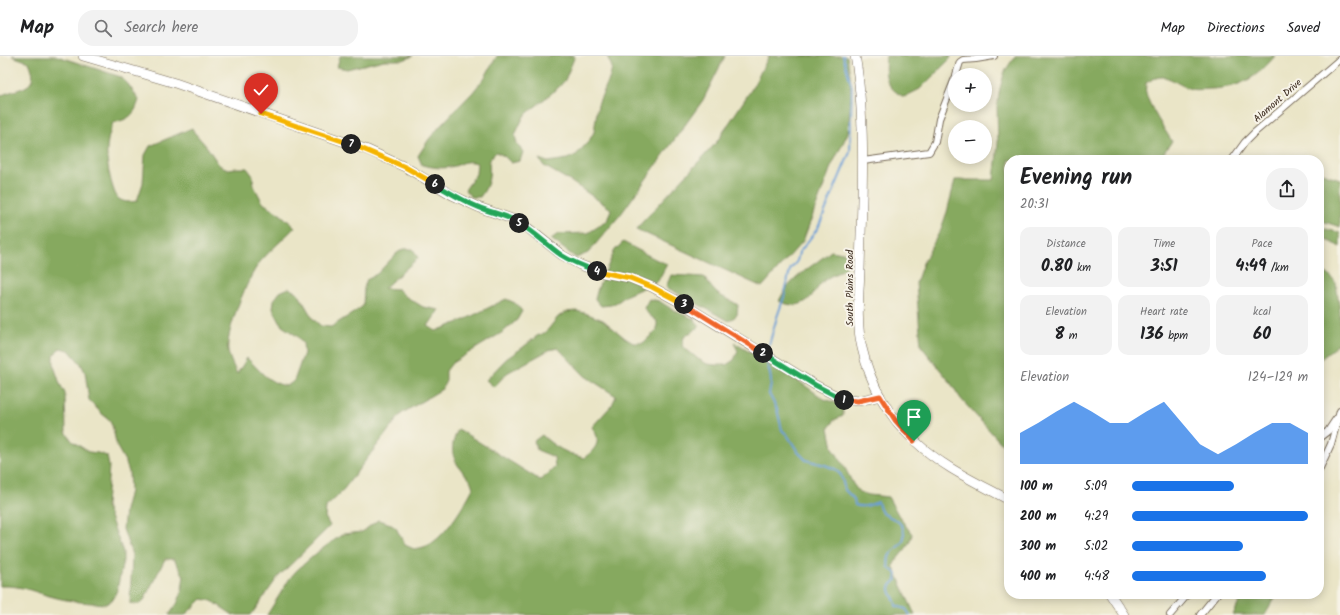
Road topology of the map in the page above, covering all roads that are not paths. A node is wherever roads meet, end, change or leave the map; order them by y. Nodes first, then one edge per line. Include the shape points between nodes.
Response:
1 (83, 56) edge
2 (855, 56) edge
3 (994, 56) edge
4 (1340, 59) edge
5 (958, 68) edge
6 (948, 95) edge
7 (1236, 155) edge
8 (863, 161) junction
9 (880, 396) junction
10 (1340, 412) edge
11 (1324, 434) edge
12 (1324, 461) edge
13 (1004, 497) edge
14 (1113, 599) edge
15 (1184, 599) edge
16 (1213, 599) edge
17 (1124, 615) edge
18 (1170, 615) edge
19 (1200, 615) edge

1 - 9 street via 175,83 368,150 405,167 452,195 512,219 580,265 630,278 652,287 843,400 858,401
2 - 8 street, South Plains Road via 860,83
3 - 5 street via 963,60
4 - 7 street, Alamont Drive via 1254,133
6 - 8 street via 929,152
8 - 9 street, South Plains Road via 858,317 868,370
9 - 13 street, South Plains Road via 895,420 914,441 954,470
10 - 11 street
10 - 12 street
14 - 17 street
15 - 18 street
16 - 19 street

